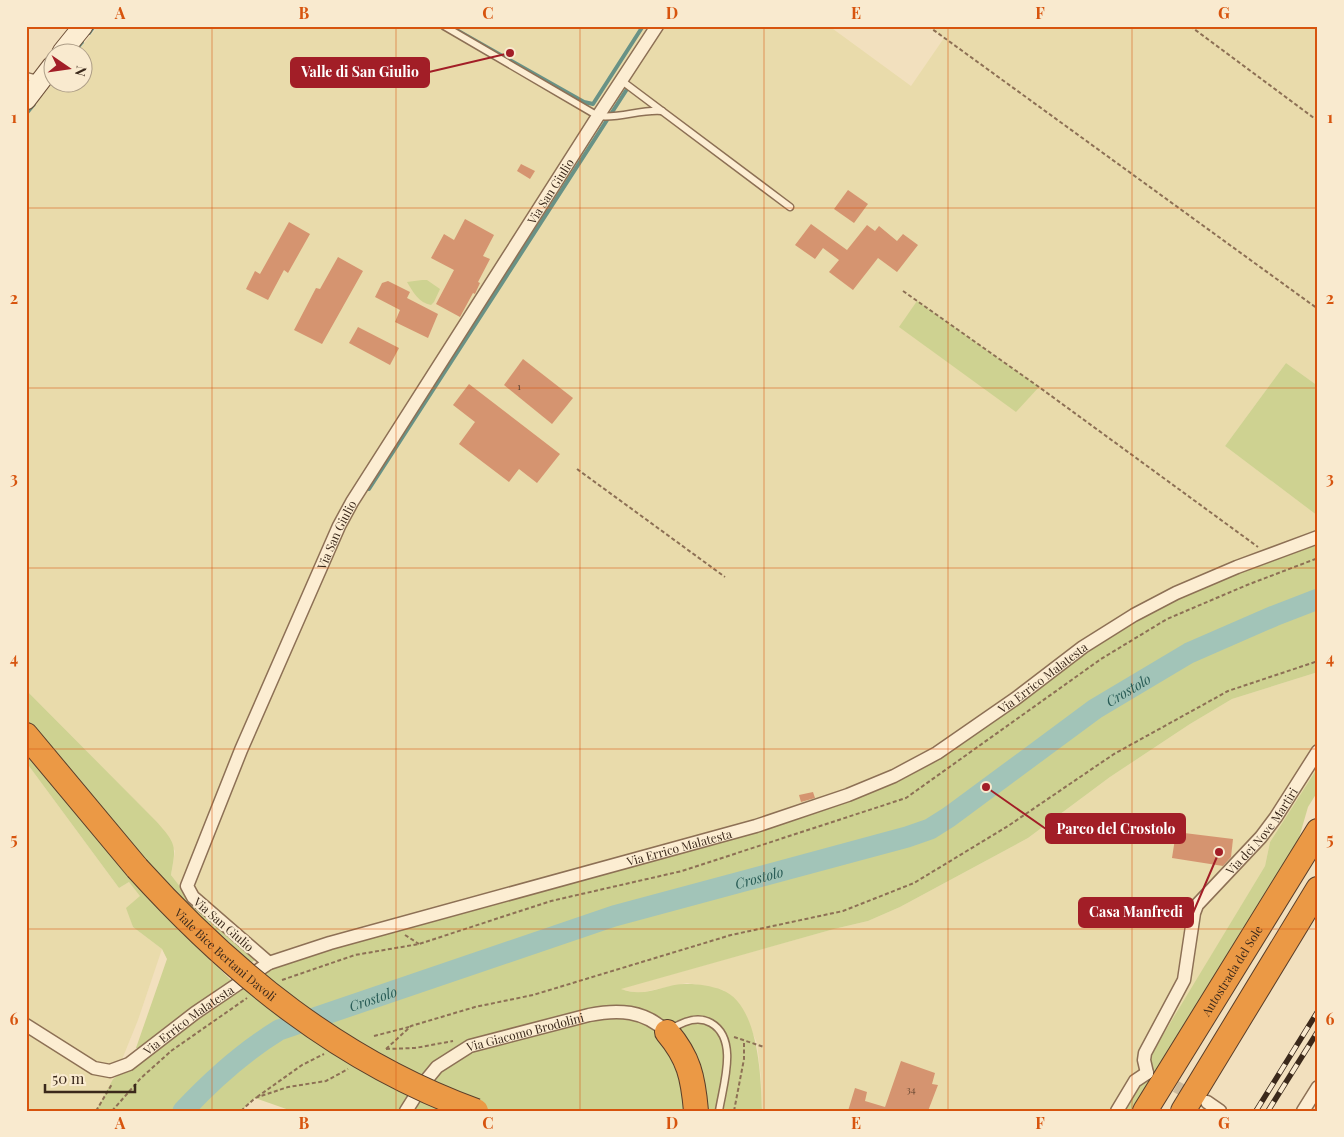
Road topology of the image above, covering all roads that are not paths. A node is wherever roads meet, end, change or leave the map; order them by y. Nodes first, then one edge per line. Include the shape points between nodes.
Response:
1 (83, 26) edge
2 (444, 26) edge
3 (657, 26) edge
4 (70, 42) edge
5 (40, 74) edge
6 (622, 80) junction
7 (26, 100) edge
8 (662, 111) junction
9 (598, 116) junction
10 (790, 207) dead end
11 (1318, 537) edge
12 (26, 734) edge
13 (1318, 751) edge
14 (1318, 831) edge
15 (1318, 889) edge
16 (269, 963) junction
17 (26, 1025) edge
18 (667, 1032) junction
19 (694, 1085) junction
20 (1318, 1087) edge
21 (1207, 1102) tunnel mouth
22 (406, 1111) edge
23 (476, 1111) edge
24 (684, 1111) edge
25 (696, 1111) edge
26 (718, 1111) edge
27 (1117, 1111) edge
28 (1145, 1111) edge
29 (1183, 1111) edge
30 (1220, 1111) edge
31 (1303, 1111) edge

1 - 4 street
2 - 9 lane
3 - 6 street, Via San Giulio
5 - 7 street
6 - 8 lane
6 - 9 street, Via San Giulio
8 - 9 lane
8 - 10 lane
9 - 16 street, Via San Giulio via 339,526 244,741 189,880 187,886 193,897
11 - 16 street, Via Errico Malatesta via 1268,554 1176,593 1083,647 945,748 894,776 848,795 756,826 330,943
12 - 23 highway, Viale Bice Bertani Davoli, bridge via 138,868 203,937 246,976 332,1039 393,1074
13 - 27 street, Via dei Nove Martiri via 1261,837 1197,905 1184,980 1144,1060 1151,1074 1135,1081
14 - 28 highway, Autostrada del Sole
15 - 29 highway
16 - 17 street, Via Errico Malatesta via 110,1072 94,1068
18 - 19 highway via 687,1062
18 - 22 street, Via Giacomo Brodolini via 642,1015 622,1011 536,1028 470,1046 436,1068
18 - 26 lane via 686,1021 701,1019 720,1031 728,1051
19 - 24 highway
19 - 25 highway
20 - 31 street
21 - 30 street

